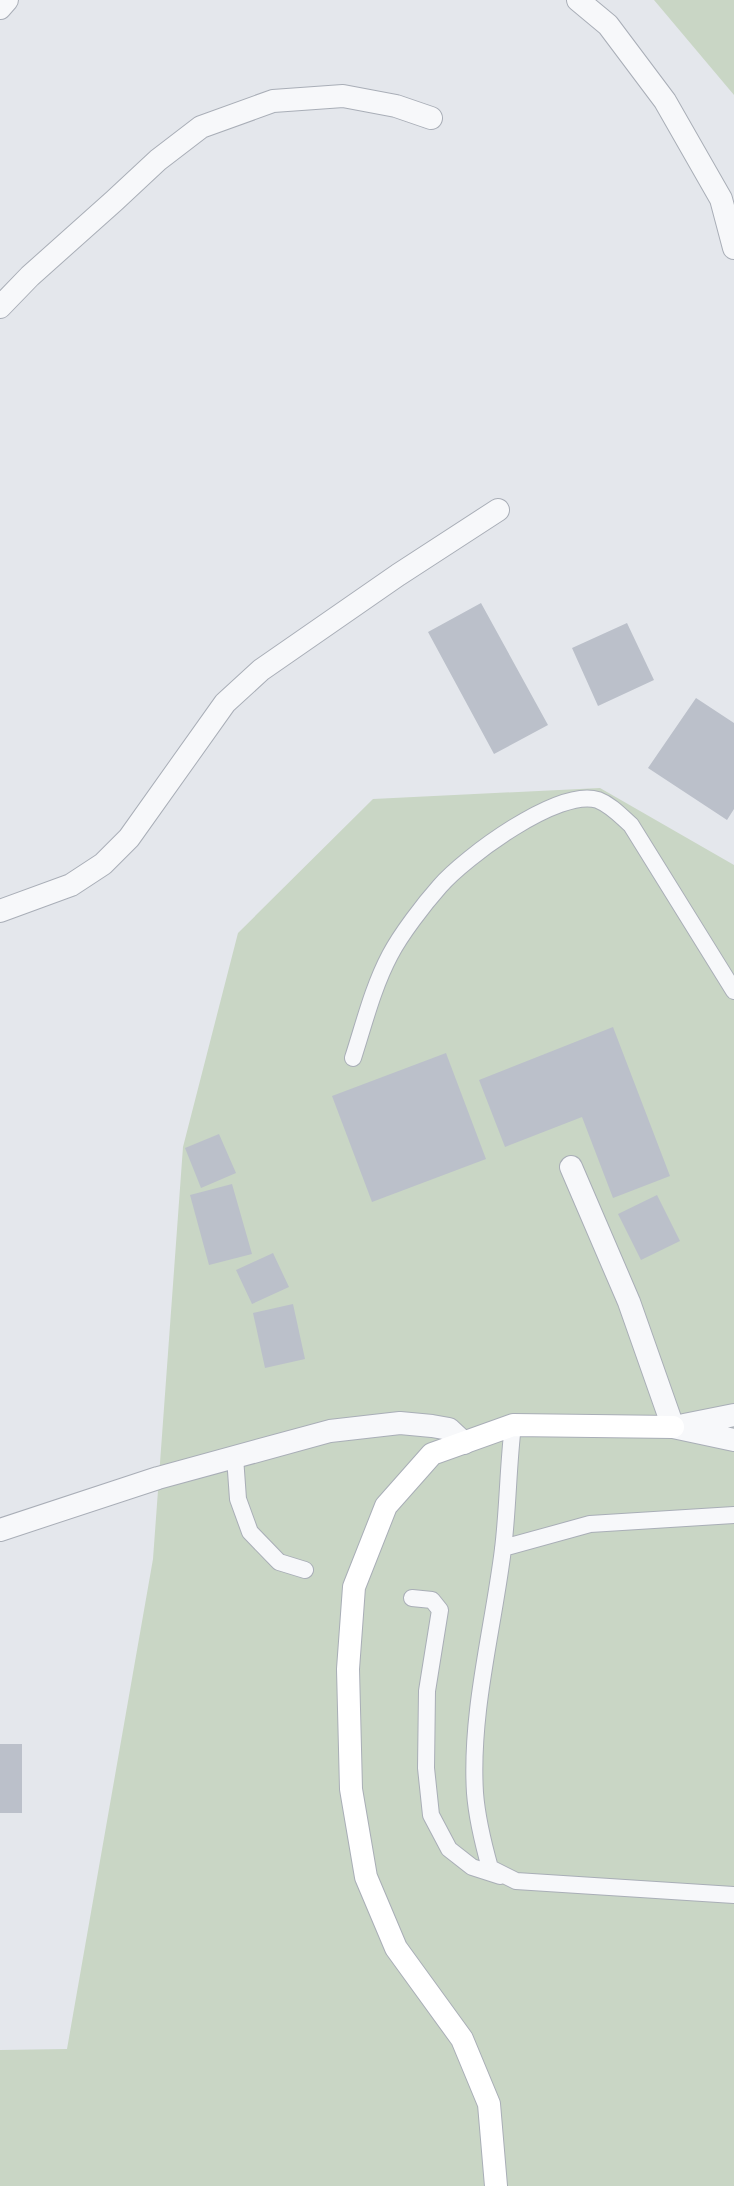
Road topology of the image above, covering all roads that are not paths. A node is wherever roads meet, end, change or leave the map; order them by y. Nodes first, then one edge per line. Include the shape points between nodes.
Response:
1 (7, 0) edge
2 (578, 0) edge
3 (0, 8) edge
4 (431, 118) dead end
5 (734, 248) edge
6 (0, 307) edge
7 (498, 510) dead end
8 (0, 911) edge
9 (734, 991) edge
10 (353, 1058) dead end
11 (571, 1167) dead end
12 (734, 1415) edge
13 (513, 1425) junction
14 (673, 1427) junction
15 (734, 1440) edge
16 (464, 1443) junction
17 (235, 1457) junction
18 (734, 1515) edge
19 (0, 1530) edge
20 (503, 1548) junction
21 (305, 1570) dead end
22 (412, 1598) dead end
23 (516, 1881) junction
24 (734, 1895) edge
25 (496, 2186) edge

1 - 3 street
2 - 5 street via 608,25 665,101 721,200
4 - 6 street via 396,106 342,96 273,101 201,127 158,160 30,276
7 - 8 street via 379,588 262,670 225,703 129,838 103,864 71,885
9 - 10 lane via 631,825 617,812 597,800 585,798 567,801 536,813 462,865 440,886 390,955
11 - 14 street via 629,1302
12 - 14 street
13 - 14 street
13 - 16 street
13 - 20 lane
14 - 15 street
16 - 17 street via 449,1429 393,1424 330,1431
16 - 25 street via 432,1454 386,1506 354,1587 348,1669 351,1789 366,1877 396,1948 462,2039 489,2104
17 - 19 street via 158,1478
17 - 21 lane via 238,1499 250,1532 279,1562
18 - 20 lane via 590,1524
20 - 23 lane via 477,1725 475,1793 481,1836 490,1868
22 - 23 lane via 432,1600 440,1610 427,1691 426,1768 431,1814 449,1849 472,1867
23 - 24 lane

